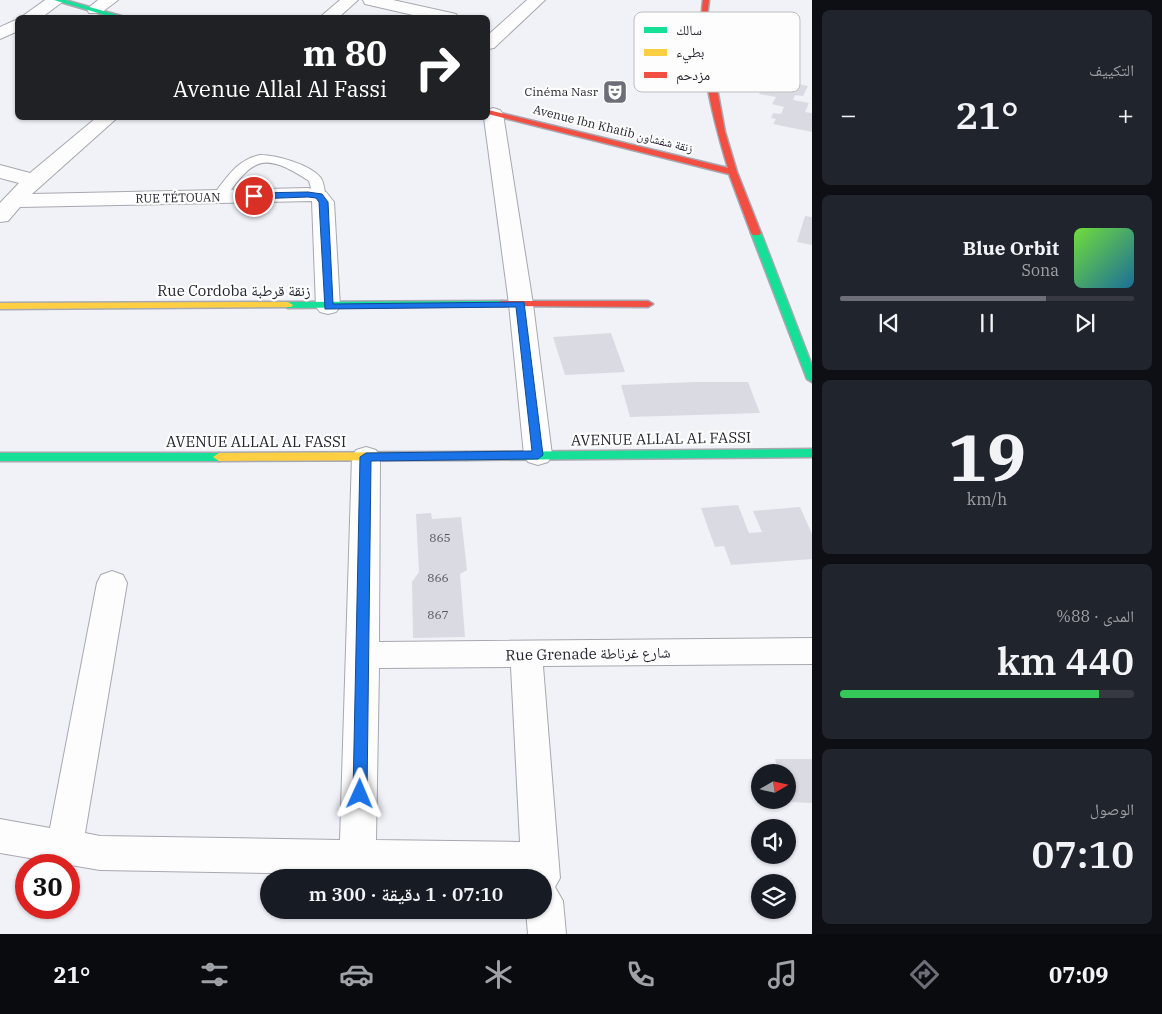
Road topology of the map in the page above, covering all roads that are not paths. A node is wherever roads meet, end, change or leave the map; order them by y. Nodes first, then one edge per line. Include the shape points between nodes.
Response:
1 (57, 0) edge
2 (110, 0) edge
3 (350, 0) edge
4 (371, 0) edge
5 (450, 0) edge
6 (537, 0) edge
7 (95, 9) junction
8 (433, 14) junction
9 (33, 15) edge
10 (115, 15) edge
11 (331, 15) edge
12 (437, 15) edge
13 (15, 26) edge
14 (495, 28) edge
15 (0, 34) edge
16 (714, 92) edge
17 (490, 113) edge
18 (105, 120) edge
19 (0, 171) edge
20 (733, 172) junction
21 (33, 181) junction
22 (319, 196) junction
23 (219, 197) junction
24 (7, 209) edge
25 (521, 304) junction
26 (648, 304) dead end
27 (0, 306) edge
28 (328, 307) junction
29 (812, 379) edge
30 (812, 453) edge
31 (538, 455) junction
32 (0, 457) edge
33 (366, 457) junction
34 (112, 583) dead end
35 (812, 652) edge
36 (363, 655) junction
37 (526, 655) junction
38 (0, 836) edge
39 (64, 848) junction
40 (358, 856) junction
41 (541, 869) edge
42 (546, 919) edge
43 (547, 934) edge

1 - 7 street
1 - 9 street
2 - 7 street
3 - 11 street
4 - 8 street
5 - 8 street
6 - 14 street
7 - 10 street
8 - 12 street
13 - 15 street
16 - 20 street
17 - 20 street, Avenue Ibn Khatib زنقة شفشاون
17 - 25 street
18 - 21 street
19 - 21 street
20 - 29 street
21 - 24 street
22 - 23 street, RUE TÉTOUAN
22 - 23 lane via 315,179 302,170 263,159 253,160
22 - 28 street via 323,202
23 - 24 street, RUE TÉTOUAN
25 - 26 street, Rue Cordoba زنقة قرطبة
25 - 28 street, Rue Cordoba زنقة قرطبة
25 - 31 street
27 - 28 street, Rue Cordoba زنقة قرطبة
30 - 31 street, AVENUE ALLAL AL FASSI
31 - 33 street, AVENUE ALLAL AL FASSI
32 - 33 street, AVENUE ALLAL AL FASSI
33 - 36 street
34 - 39 street
35 - 37 street, Rue Grenade شارع غرناطة
36 - 37 street, Rue Grenade شارع غرناطة
36 - 40 street
37 - 41 street
38 - 39 street
39 - 40 street via 152,855
40 - 41 street
42 - 43 street

